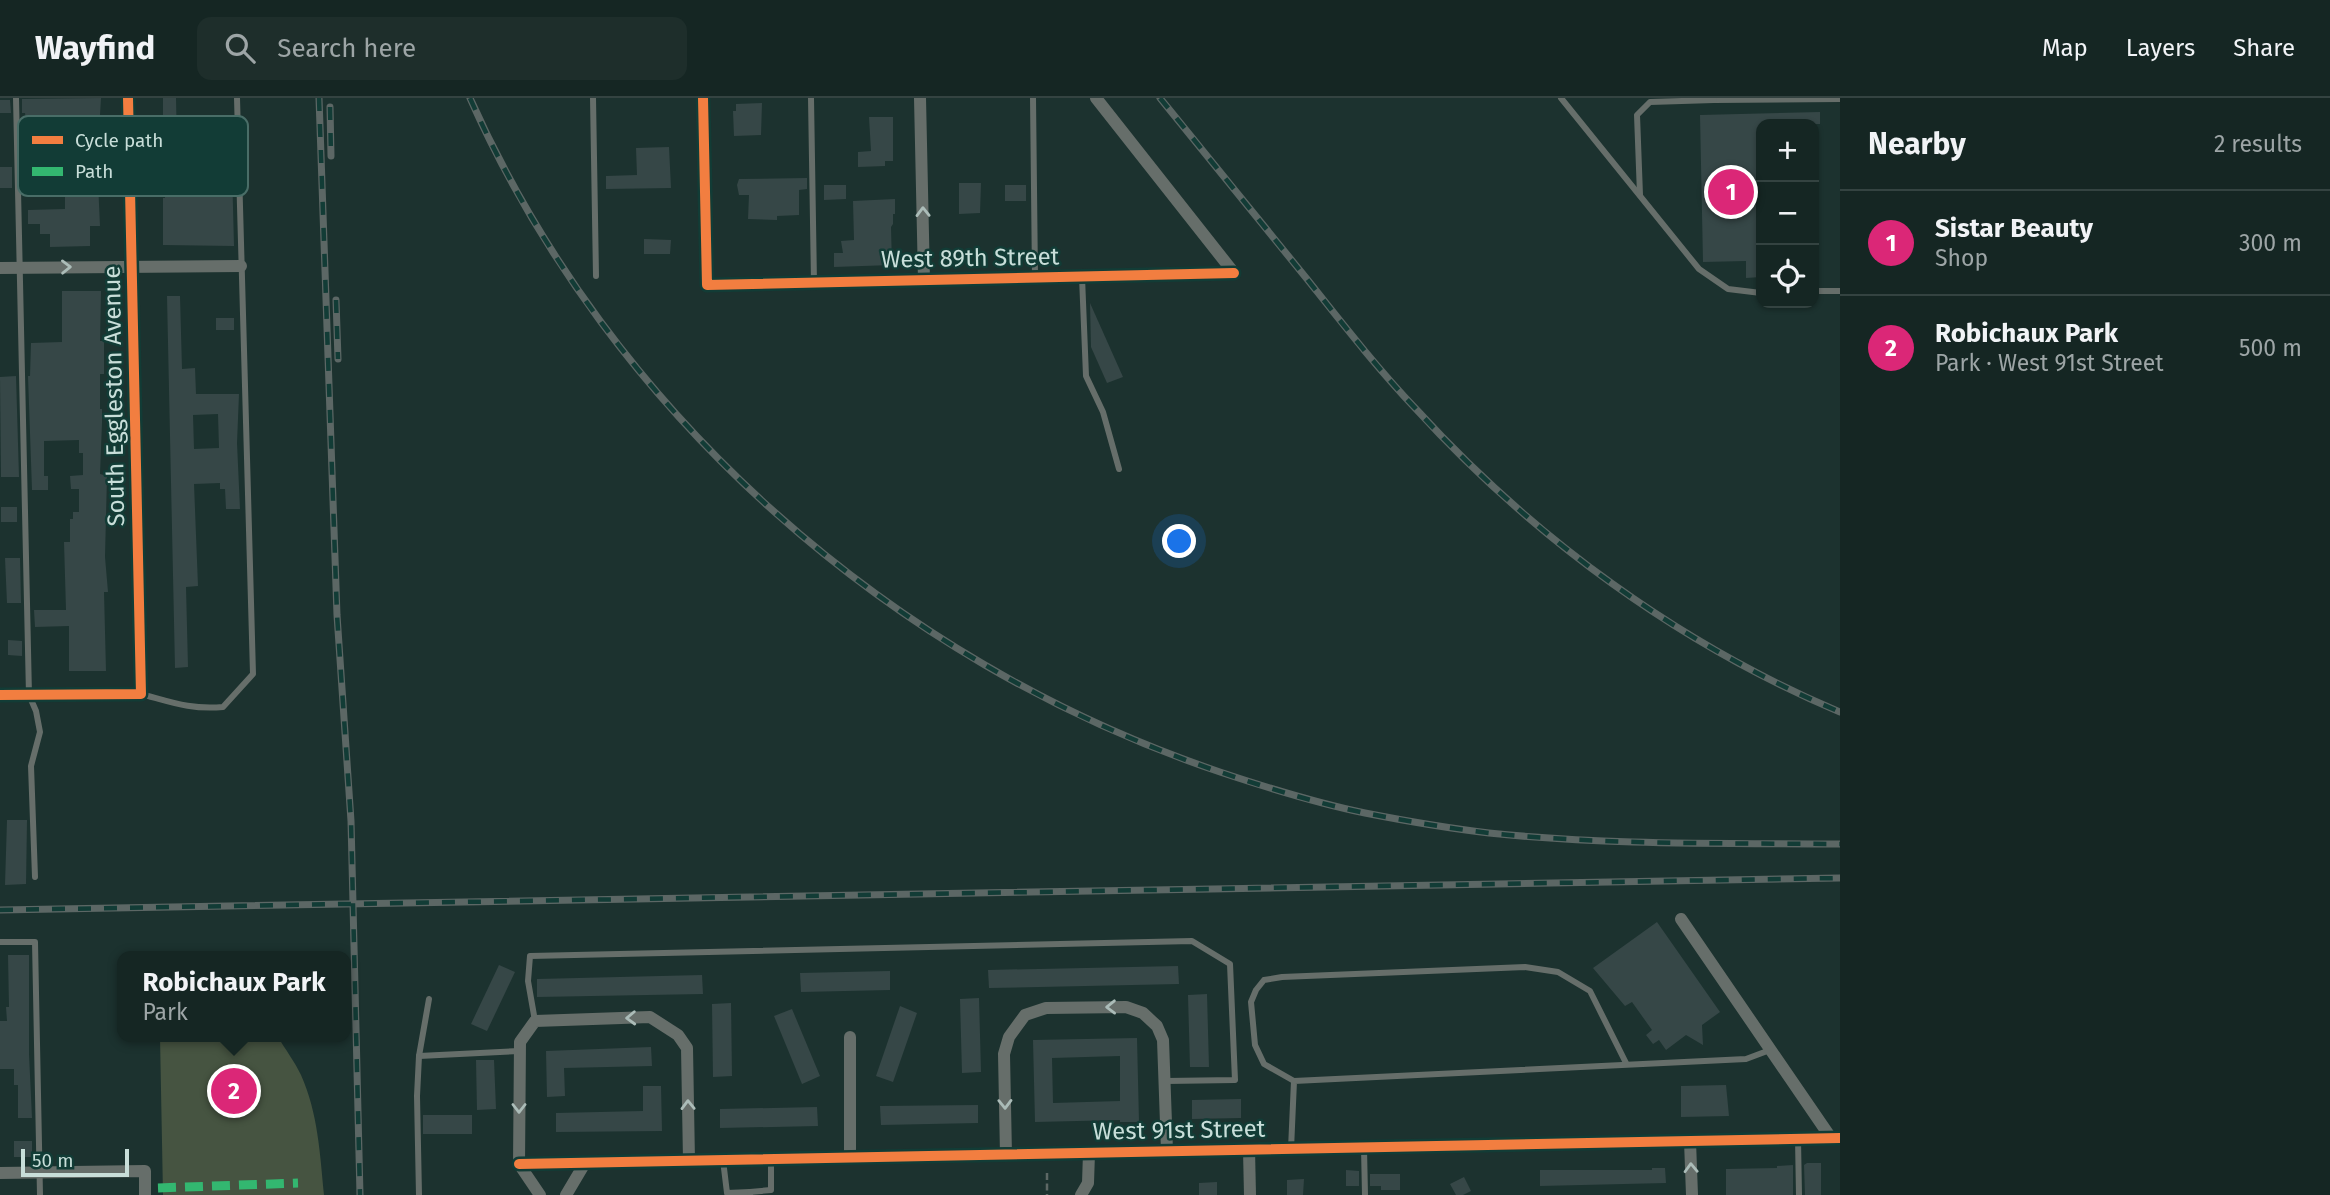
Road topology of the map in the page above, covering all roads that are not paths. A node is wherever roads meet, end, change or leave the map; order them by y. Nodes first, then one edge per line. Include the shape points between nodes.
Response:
1 (16, 98) edge
2 (128, 98) edge
3 (237, 98) edge
4 (593, 98) edge
5 (703, 98) edge
6 (811, 98) edge
7 (920, 98) edge
8 (1033, 98) edge
9 (1096, 98) edge
10 (1561, 98) edge
11 (1714, 99) edge
12 (1840, 99) edge
13 (128, 116) edge
14 (237, 116) edge
15 (130, 196) edge
16 (239, 196) edge
17 (1640, 196) junction
18 (240, 266) junction
19 (132, 267) junction
20 (0, 268) edge
21 (19, 268) junction
22 (596, 276) dead end
23 (1082, 277) junction
24 (1035, 278) junction
25 (924, 280) junction
26 (814, 283) junction
27 (1819, 291) edge
28 (1840, 291) edge
29 (1756, 292) edge
30 (1119, 469) dead end
31 (141, 694) junction
32 (0, 695) edge
33 (29, 695) junction
34 (35, 877) dead end
35 (1681, 919) dead end
36 (0, 942) edge
37 (429, 999) dead end
38 (535, 1021) junction
39 (850, 1037) dead end
40 (520, 1047) junction
41 (1770, 1050) junction
42 (419, 1056) junction
43 (1626, 1063) junction
44 (1166, 1081) junction
45 (1294, 1081) junction
46 (1836, 1138) edge
47 (1798, 1139) junction
48 (1690, 1141) junction
49 (1364, 1147) junction
50 (1291, 1149) junction
51 (1249, 1150) junction
52 (1167, 1151) junction
53 (1089, 1153) junction
54 (1006, 1154) junction
55 (850, 1158) junction
56 (771, 1159) junction
57 (723, 1160) junction
58 (689, 1161) junction
59 (585, 1163) junction
60 (519, 1164) junction
61 (39, 1173) junction
62 (0, 1174) edge
63 (750, 1194) edge
64 (40, 1195) edge
65 (145, 1195) edge
66 (419, 1195) edge
67 (540, 1195) edge
68 (566, 1195) edge
69 (1082, 1195) edge
70 (1250, 1195) edge
71 (1365, 1195) edge
72 (1692, 1195) edge
73 (1799, 1195) edge

1 - 21 lane
2 - 13 street, South Eggleston Avenue
3 - 14 lane
4 - 22 lane
5 - 26 street, West 89th Street via 707,285
6 - 26 lane
25 -> 7 street
8 - 24 lane
9 - 23 street, West 89th Street via 1234,273
10 - 17 lane
11 - 12 lane
11 - 17 lane via 1650,102 1637,115
15 - 19 street, South Eggleston Avenue
16 - 18 lane
17 - 29 lane via 1699,269 1728,289
18 - 19 street
18 - 31 lane via 253,674 223,707 181,707
21 -> 19 street
19 - 31 street, South Eggleston Avenue
20 - 21 street
21 - 33 lane
23 - 24 street, West 89th Street
23 - 30 lane via 1086,376
24 - 25 street, West 89th Street
25 - 26 street, West 89th Street
27 - 28 lane
31 - 33 street
32 - 33 street
33 - 34 lane via 40,732 31,766
35 - 41 street
36 - 61 lane via 35,942
37 - 42 lane
38 - 40 street
38 - 44 lane via 528,981 530,956 1192,941 1230,964 1235,1080
58 -> 38 street via 687,1048 678,1035 650,1017
39 - 55 street
40 - 42 lane
40 -> 60 street
41 - 43 lane via 1746,1059
41 - 46 street
42 - 66 lane
43 - 45 lane
43 - 45 lane via 1590,991 1558,972 1525,967 1264,980 1251,1002 1255,1045 1264,1064
44 - 52 street
44 -> 54 street via 1164,1040 1143,1013 1126,1007 1046,1008 1025,1016 1009,1037 1004,1054
45 - 50 lane
46 - 47 street, West 91st Street
47 - 48 street, West 91st Street
47 - 73 lane
48 - 49 street, West 91st Street
72 -> 48 street
49 - 50 street, West 91st Street
49 - 71 lane
50 - 51 street, West 91st Street
51 - 52 street, West 91st Street
51 - 70 street
52 - 53 street, West 91st Street
53 - 54 street, West 91st Street
53 - 69 street via 1088,1183
54 - 55 street, West 91st Street
55 - 56 street, West 91st Street
56 - 57 street, West 91st Street
56 - 63 lane via 771,1191
57 - 58 street, West 91st Street
57 - 63 lane via 727,1193
58 - 59 street, West 91st Street
59 - 60 street, West 91st Street
59 - 68 street
60 - 67 street
61 - 62 street
61 - 64 lane
61 - 65 street via 145,1171

